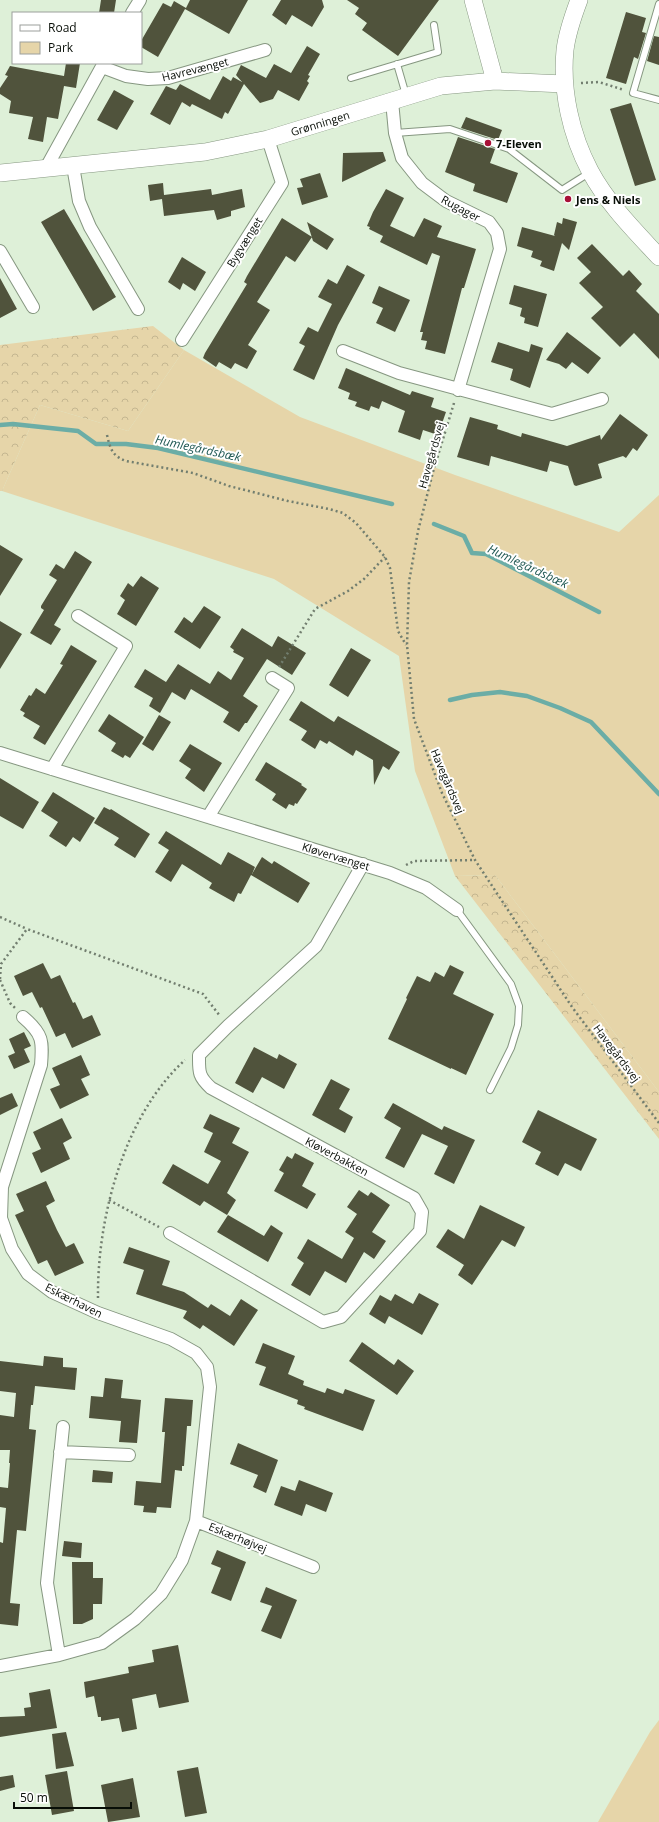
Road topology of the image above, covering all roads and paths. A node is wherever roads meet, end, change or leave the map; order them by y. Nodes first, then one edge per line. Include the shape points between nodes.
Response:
1 (140, 0) edge
2 (473, 0) edge
3 (579, 0) edge
4 (659, 4) edge
5 (133, 12) edge
6 (657, 21) edge
7 (434, 25) dead end
8 (265, 50) dead end
9 (397, 64) junction
10 (103, 65) edge
11 (351, 78) dead end
12 (495, 81) junction
13 (564, 84) junction
14 (633, 93) junction
15 (399, 99) junction
16 (659, 100) edge
17 (395, 133) junction
18 (268, 139) junction
19 (73, 166) junction
20 (46, 168) junction
21 (590, 172) junction
22 (0, 173) edge
23 (0, 251) edge
24 (659, 257) edge
25 (33, 307) dead end
26 (138, 309) dead end
27 (182, 340) dead end
28 (343, 351) dead end
29 (458, 390) junction
30 (602, 399) dead end
31 (107, 435) dead end
32 (385, 556) junction
33 (78, 616) dead end
34 (407, 645) junction
35 (272, 678) joint
36 (0, 753) edge
37 (52, 769) junction
38 (208, 817) junction
39 (475, 860) junction
40 (363, 864) junction
41 (390, 873) junction
42 (457, 910) joint
43 (0, 917) edge
44 (27, 929) junction
45 (0, 980) edge
46 (23, 1017) joint
47 (228, 1026) junction
48 (199, 1055) junction
49 (490, 1090) dead end
50 (659, 1123) edge
51 (109, 1200) junction
52 (170, 1233) joint
53 (98, 1313) junction
54 (63, 1427) dead end
55 (60, 1452) junction
56 (129, 1455) dead end
57 (196, 1521) junction
58 (313, 1567) dead end
59 (58, 1655) junction
60 (0, 1666) edge

1 - 5 street
2 - 12 street
3 - 13 street via 566,49
4 - 6 lane
6 - 14 lane
7 - 9 lane via 438,52
8 - 10 street, Havrevænget via 168,78 126,76
9 - 11 lane
9 - 15 lane
10 - 20 street, Havrevænget
12 - 13 street, Grønningen
12 - 15 street, Grønningen via 441,86
13 - 14 path via 599,82
13 - 21 street via 578,144
14 - 16 lane
15 - 17 street, Rugager
15 - 18 street, Grønningen
17 - 21 lane via 450,129 509,149 562,190
17 - 29 street, Rugager via 402,158 422,183 446,201 489,222 497,233 500,250
18 - 19 street, Grønningen via 205,152
18 - 27 street, Bygvænget via 282,183
19 - 20 street, Grønningen
19 - 26 street via 79,201 90,228
20 - 22 street, Grønningen
21 - 24 street via 619,213
23 - 25 street
28 - 29 street via 399,373
29 - 30 street via 552,414
29 - 34 path, Havegårdsvej via 418,531 409,582
31 - 32 path via 110,450 126,462 193,473 230,486 342,513 356,523
32 - 34 path via 390,568 398,632
32 - 35 path via 364,579 315,609
33 - 37 street via 126,646
34 - 39 path, Havegårdsvej via 414,719 442,793
35 - 38 street via 288,688
36 - 37 street, Kløvervænget
37 - 38 street, Kløvervænget
38 - 40 street, Kløvervænget
39 - 41 path via 414,861
39 - 50 path, Havegårdsvej via 572,1007
40 - 41 street, Kløvervænget
40 - 47 street via 316,946
41 - 42 street, Kløvervænget via 426,888
42 - 49 lane via 511,984 519,1006 518,1025 511,1048
43 - 44 path
44 - 45 path via 1,964
44 - 47 path via 203,994
45 - 46 path via 10,1003
46 - 53 street, Eskærhaven via 36,1028 43,1045 41,1065 2,1187 1,1218 12,1249 28,1274 52,1292
47 - 48 street
48 - 51 path via 185,1060 146,1108 123,1153
48 - 52 street, Kløverbakken via 201,1079 211,1088 414,1198 422,1212 420,1231 341,1317 323,1322
51 - 52 path
51 - 53 path via 100,1254
53 - 57 street, Eskærhaven via 171,1339 196,1353 208,1367 210,1387
54 - 55 street
55 - 56 street
55 - 59 street via 47,1583
57 - 58 street, Eskærhøjvej
57 - 59 street, Eskærhøjvej via 182,1560 160,1594 135,1619 102,1643
59 - 60 street, Eskærhøjvej

